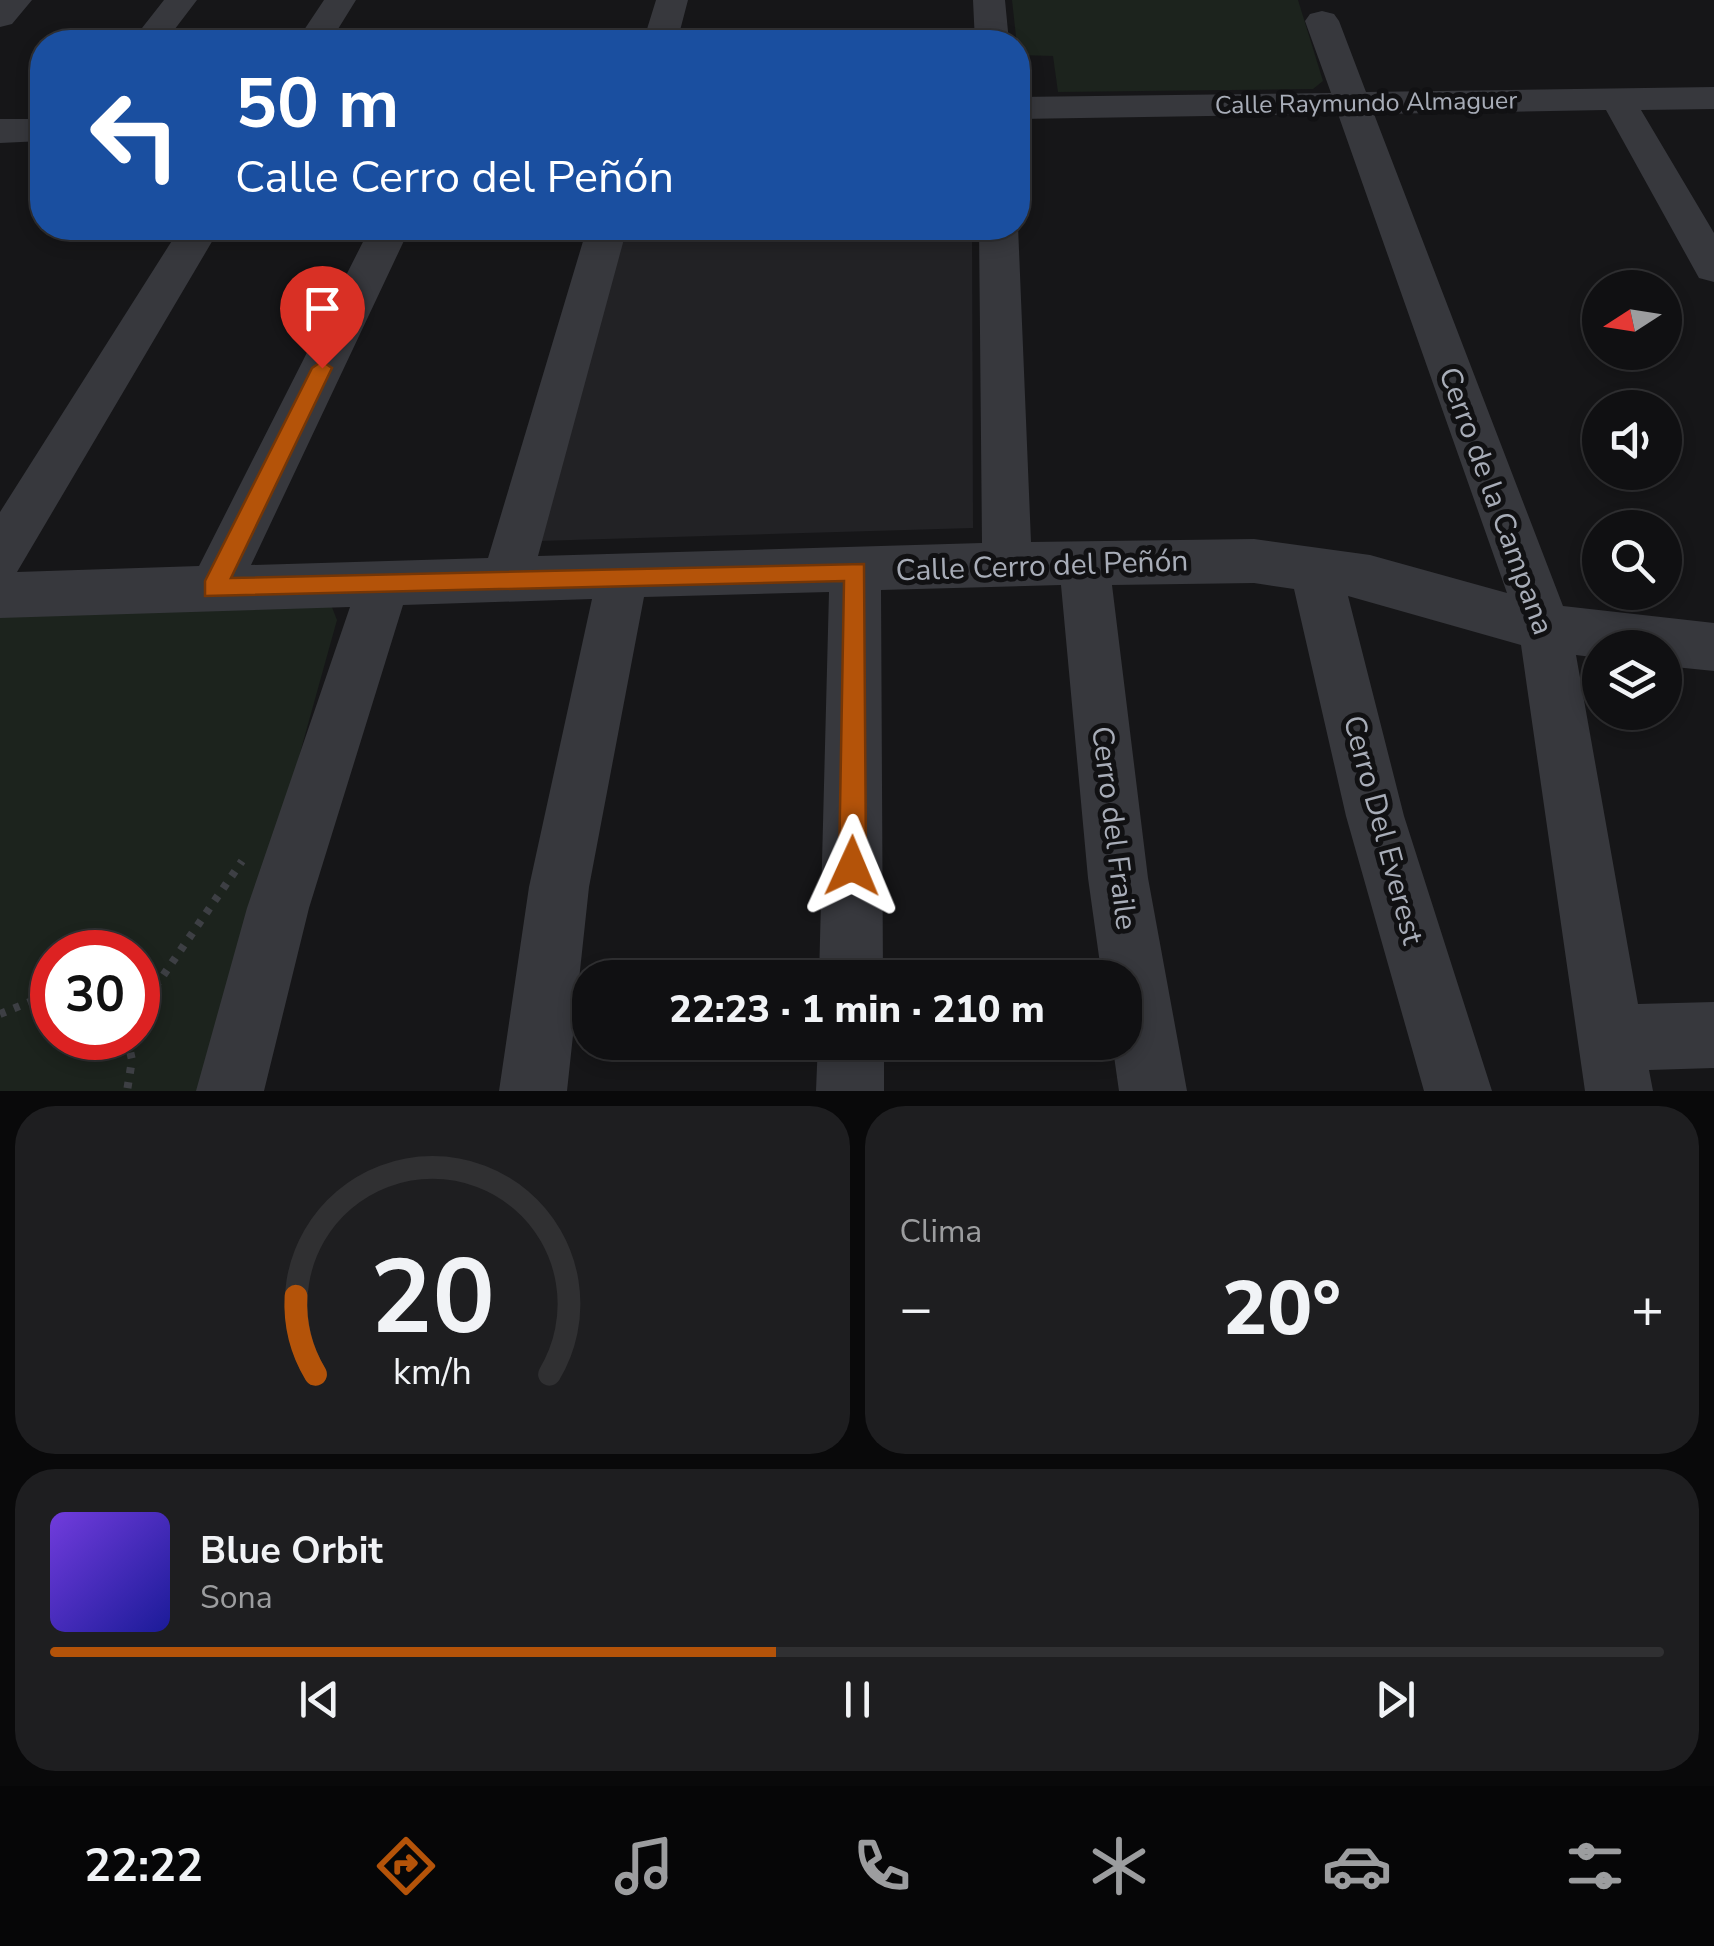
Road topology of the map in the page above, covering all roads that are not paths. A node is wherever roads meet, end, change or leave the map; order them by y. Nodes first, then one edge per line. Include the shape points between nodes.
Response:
1 (16, 0) edge
2 (181, 0) edge
3 (340, 0) edge
4 (672, 0) edge
5 (989, 0) edge
6 (0, 17) edge
7 (1322, 20) dead end
8 (157, 30) edge
9 (321, 30) edge
10 (663, 30) edge
11 (991, 30) edge
12 (1714, 98) edge
13 (1616, 99) junction
14 (1351, 102) junction
15 (1030, 108) edge
16 (30, 130) edge
17 (0, 131) edge
18 (193, 240) edge
19 (384, 240) edge
20 (604, 240) edge
21 (1000, 240) edge
22 (1714, 268) edge
23 (0, 556) edge
24 (1007, 564) junction
25 (1084, 564) junction
26 (1315, 568) junction
27 (856, 571) junction
28 (507, 578) junction
29 (622, 578) junction
30 (384, 583) junction
31 (214, 589) junction
32 (0, 595) edge
33 (1545, 628) junction
34 (1714, 647) edge
35 (851, 960) edge
36 (1714, 1035) edge
37 (850, 1060) edge
38 (1615, 1065) edge
39 (230, 1091) edge
40 (533, 1091) edge
41 (850, 1091) edge
42 (1153, 1091) edge
43 (1458, 1091) edge

1 - 6 street
2 - 8 street
3 - 9 street
4 - 10 street
5 - 11 street
7 - 14 street, Cerro de la Campana
12 - 13 street, Calle Raymundo Almaguer
13 - 14 street, Calle Raymundo Almaguer
13 - 22 street
14 - 15 street, Calle Raymundo Almaguer
14 - 33 street, Cerro de la Campana
16 - 17 street
18 - 23 street
19 - 31 street
20 - 28 street
21 - 24 street
24 - 25 street, Calle Cerro del Peñón
24 - 27 street, Calle Cerro del Peñón
25 - 26 street, Calle Cerro del Peñón via 1254,561
25 - 42 street, Cerro del Fraile via 1118,878
26 - 33 street, Calle Cerro del Peñón via 1370,577
26 - 43 street, Cerro Del Everest via 1375,816
27 - 29 street, Calle Cerro del Peñón
27 - 35 street
28 - 29 street, Calle Cerro del Peñón
28 - 30 street, Calle Cerro del Peñón
29 - 40 street via 560,887
30 - 31 street, Calle Cerro del Peñón
30 - 39 street via 278,908
31 - 32 street, Calle Cerro del Peñón
33 - 34 street, Calle Cerro del Peñón
33 - 38 street, Cerro de la Campana
36 - 38 street
37 - 41 street

